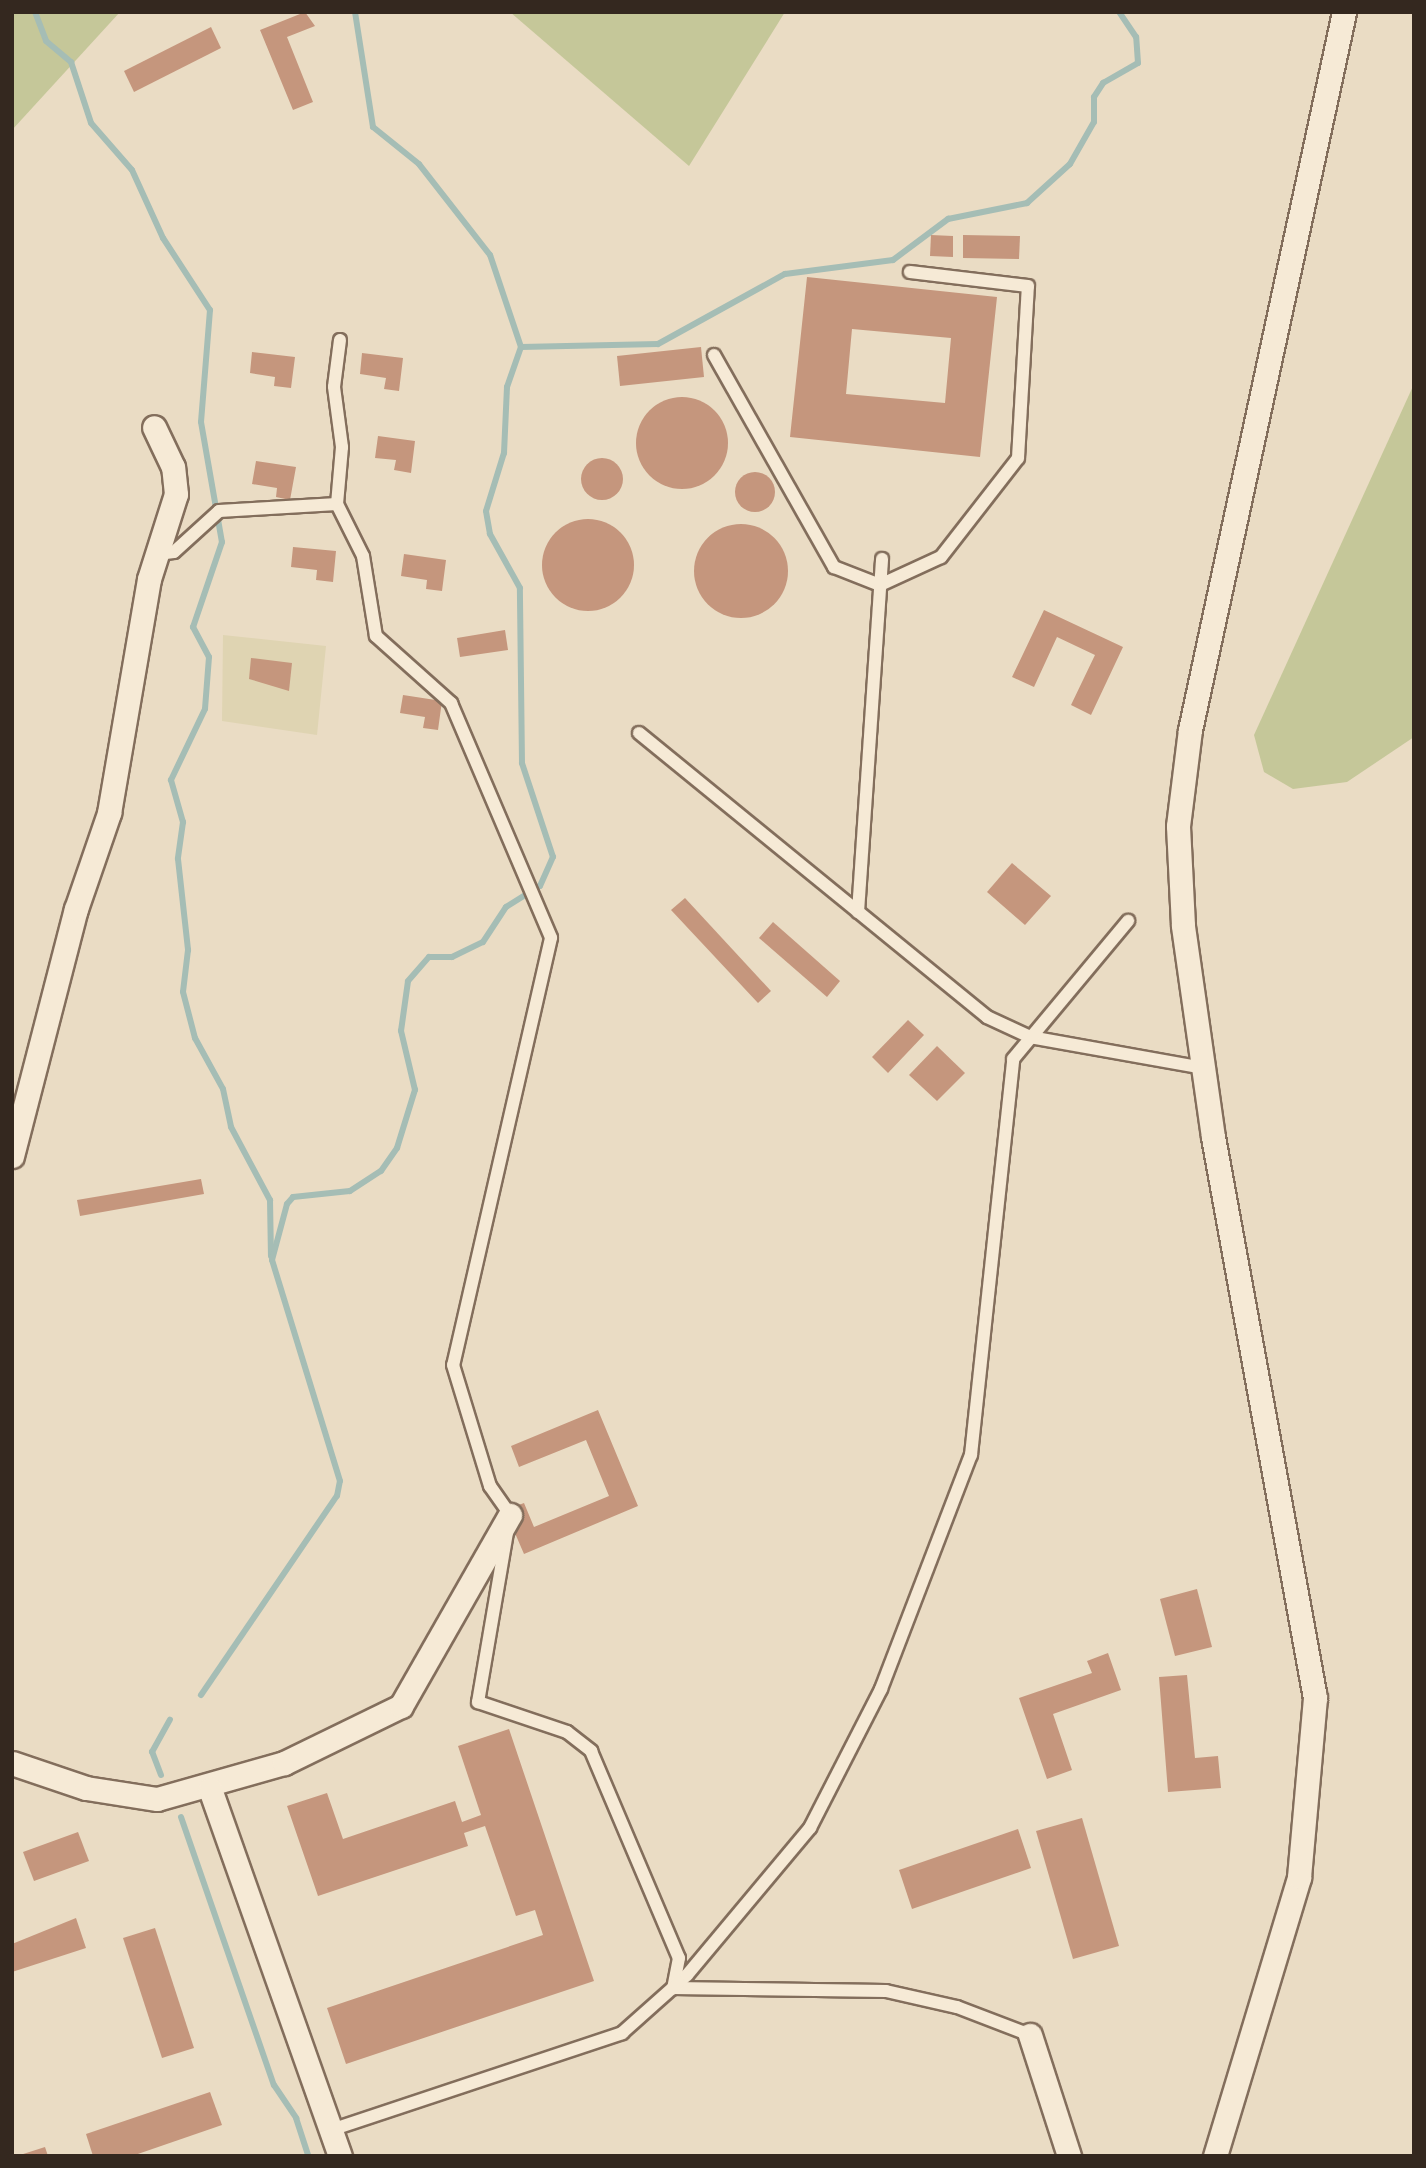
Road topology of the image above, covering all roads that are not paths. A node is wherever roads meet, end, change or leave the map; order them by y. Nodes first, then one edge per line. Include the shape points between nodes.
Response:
1 (1344, 12) edge
2 (910, 272) dead end
3 (340, 340) dead end
4 (714, 355) dead end
5 (154, 427) dead end
6 (337, 504) junction
7 (157, 554) junction
8 (882, 559) dead end
9 (880, 585) junction
10 (639, 733) dead end
11 (858, 912) junction
12 (1128, 921) dead end
13 (1030, 1037) junction
14 (1204, 1068) junction
15 (12, 1156) edge
16 (510, 1515) junction
17 (12, 1763) edge
18 (210, 1789) junction
19 (673, 1988) junction
20 (1030, 2035) joint
21 (331, 2130) junction
22 (340, 2156) edge
23 (1069, 2156) edge
24 (1214, 2156) edge

1 - 14 street via 1180,803 1180,891
2 - 9 lane via 1028,286 1018,458 941,557
3 - 6 lane via 334,387 342,447
4 - 9 lane via 834,567
5 - 7 street via 176,482
6 - 7 lane via 219,511 174,552
6 - 16 lane via 363,556 379,643 451,703 551,938 453,1365 490,1486
7 - 15 street via 109,813 76,909
8 - 9 lane
9 - 11 lane
10 - 11 lane
11 - 13 lane via 987,1017
12 - 13 lane
13 - 14 lane
13 - 19 lane via 1010,1069 980,1408 961,1484 881,1689 822,1808
14 - 24 street via 1315,1698 1296,1888
16 - 18 street via 401,1706 284,1763
16 - 19 lane via 478,1702 567,1732 591,1751 678,1958
17 - 18 street via 86,1788 169,1797
18 - 21 street
19 - 20 lane via 886,1991 957,2007
19 - 21 lane via 622,2033 586,2050
20 - 23 street
21 - 22 street

